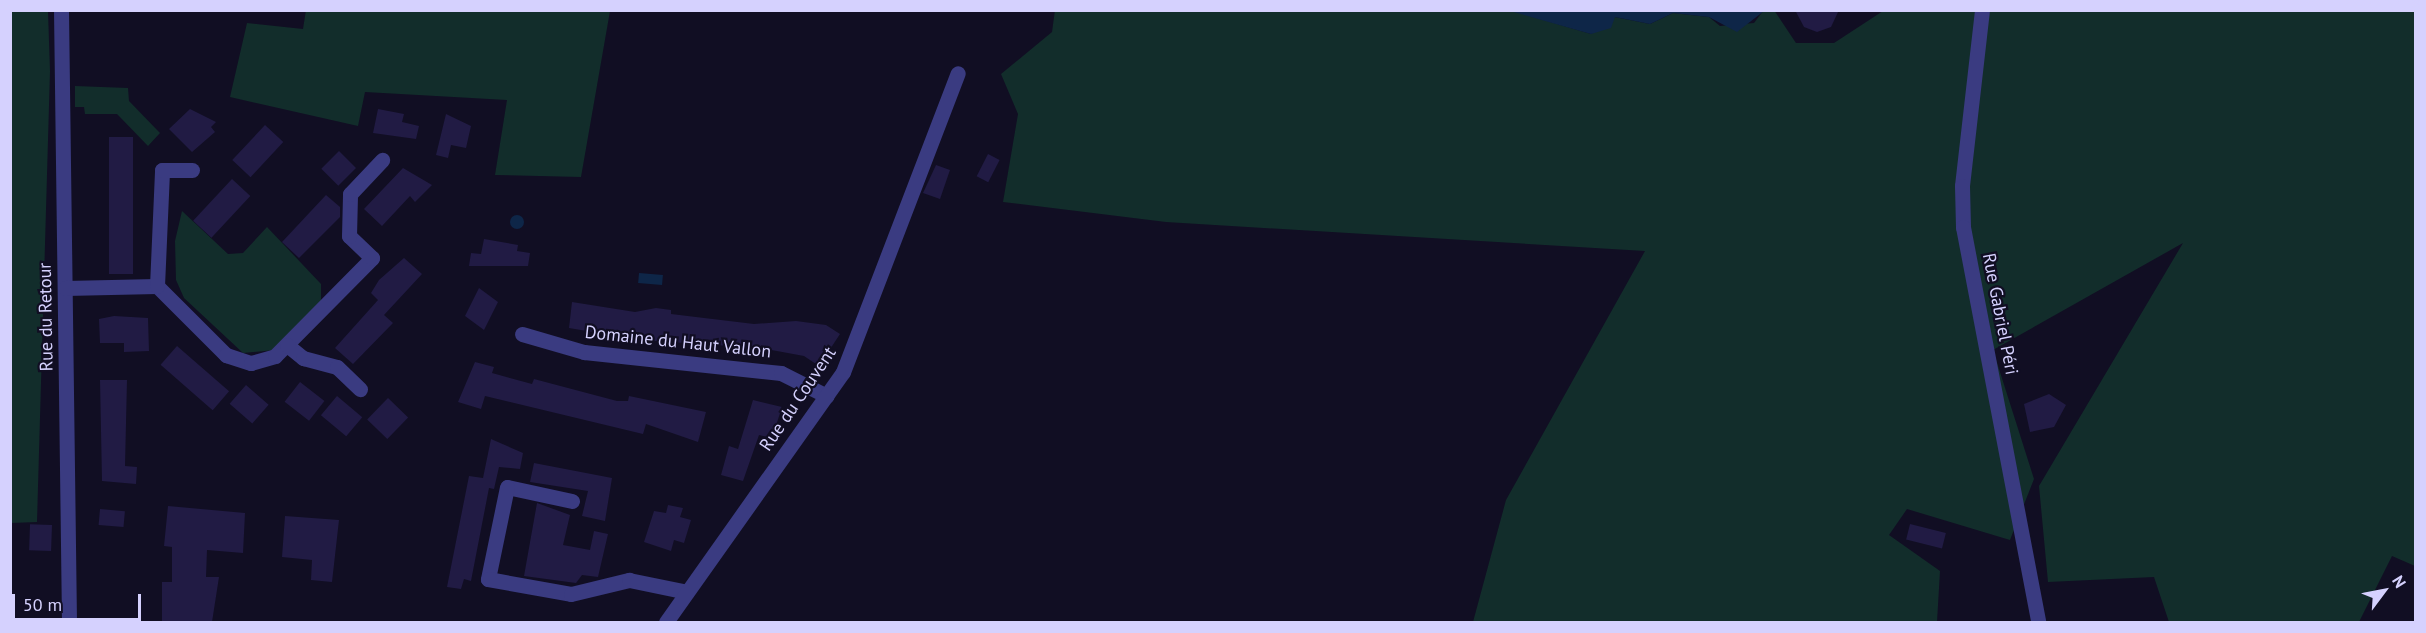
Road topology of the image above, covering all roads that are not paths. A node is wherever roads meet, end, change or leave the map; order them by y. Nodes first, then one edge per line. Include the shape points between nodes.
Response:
1 (61, 10) edge
2 (1982, 10) edge
3 (958, 73) dead end
4 (382, 160) dead end
5 (192, 170) dead end
6 (157, 286) junction
7 (64, 288) junction
8 (522, 334) dead end
9 (287, 345) junction
10 (360, 389) dead end
11 (827, 396) junction
12 (572, 501) dead end
13 (687, 592) junction
14 (69, 622) edge
15 (666, 622) edge
16 (2038, 622) edge

1 - 7 street, Rue du Retour
2 - 16 street, Rue Gabriel Péri via 1962,186 1963,227
3 - 11 street, Rue du Couvent via 860,339
4 - 9 street via 350,194 349,236 372,258
5 - 6 street via 162,170
6 - 7 street
6 - 9 street via 234,359 259,362
7 - 14 street, Rue du Retour
8 - 11 street, Domaine du Haut Vallon via 584,352 766,370 793,377
9 - 10 street via 303,358 337,368
11 - 13 street, Rue du Couvent
12 - 13 street via 507,488 488,579 571,594 629,580
13 - 15 street, Rue du Couvent

